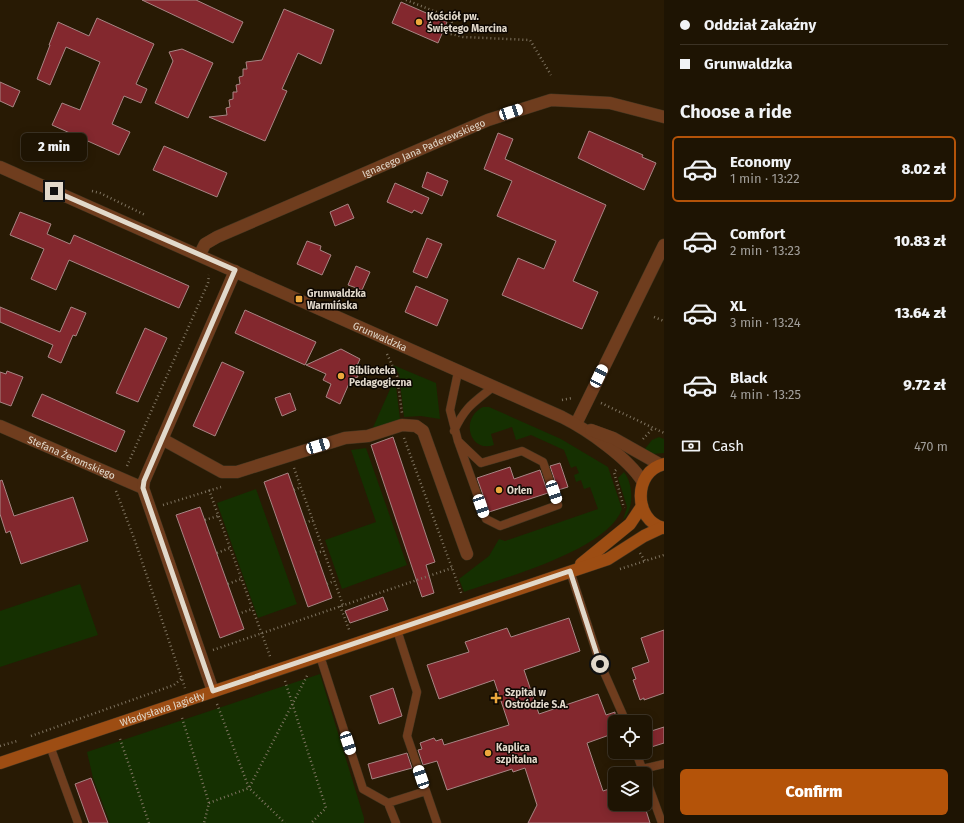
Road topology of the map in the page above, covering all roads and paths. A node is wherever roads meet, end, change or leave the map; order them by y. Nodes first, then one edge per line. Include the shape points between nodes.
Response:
1 (406, 0) edge
2 (443, 32) dead end
3 (451, 34) junction
4 (551, 75) dead end
5 (664, 117) edge
6 (0, 167) edge
7 (664, 245) edge
8 (200, 254) junction
9 (235, 270) junction
10 (205, 272) dead end
11 (654, 317) dead end
12 (664, 321) edge
13 (386, 352) dead end
14 (458, 372) junction
15 (493, 387) junction
16 (588, 398) junction
17 (402, 418) dead end
18 (0, 426) edge
19 (580, 426) junction
20 (454, 431) junction
21 (402, 432) dead end
22 (664, 433) edge
23 (162, 439) junction
24 (458, 441) junction
25 (292, 464) dead end
26 (662, 464) edge
27 (120, 480) junction
28 (643, 482) junction
29 (301, 487) junction
30 (143, 488) junction
31 (209, 490) dead end
32 (294, 490) dead end
33 (642, 506) junction
34 (218, 516) junction
35 (205, 520) dead end
36 (313, 520) junction
37 (305, 523) dead end
38 (662, 528) edge
39 (230, 548) junction
40 (324, 551) junction
41 (217, 553) dead end
42 (316, 553) dead end
43 (467, 554) dead end
44 (452, 568) junction
45 (572, 570) junction
46 (241, 579) junction
47 (334, 581) junction
48 (228, 584) dead end
49 (327, 584) dead end
50 (462, 595) dead end
51 (342, 605) junction
52 (252, 609) junction
53 (238, 614) dead end
54 (397, 630) junction
55 (261, 633) junction
56 (350, 634) dead end
57 (320, 656) junction
58 (213, 657) dead end
59 (272, 662) dead end
60 (308, 673) dead end
61 (182, 678) junction
62 (280, 682) dead end
63 (213, 691) junction
64 (189, 700) junction
65 (223, 701) dead end
66 (293, 703) junction
67 (217, 704) junction
68 (210, 706) dead end
69 (623, 715) edge
70 (182, 718) dead end
71 (26, 738) dead end
72 (120, 739) dead end
73 (19, 740) dead end
74 (0, 746) edge
75 (50, 746) junction
76 (0, 763) edge
77 (664, 764) edge
78 (652, 769) edge
79 (249, 788) junction
80 (426, 791) junction
81 (652, 795) edge
82 (209, 802) junction
83 (388, 803) junction
84 (78, 823) edge
85 (149, 823) edge
86 (204, 823) edge
87 (285, 823) edge
88 (311, 823) edge
89 (396, 823) edge
90 (438, 823) edge
91 (662, 823) edge

1 - 3 path via 449,17 453,25
2 - 3 path
3 - 4 path via 463,37 530,40
5 - 8 street, Ignacego Jana Paderewskiego via 610,103 550,100 488,120 216,237 205,244
6 - 8 street, Grunwaldzka
7 - 16 street
8 - 9 street, Grunwaldzka
9 - 14 street, Grunwaldzka
9 - 23 street
10 - 27 path via 210,277 208,283
11 - 12 path
13 - 17 path via 398,376
14 - 15 street, Grunwaldzka
14 - 20 lane via 450,410
15 - 19 street, Grunwaldzka
15 - 20 lane via 462,414
16 - 19 street
16 - 22 path
18 - 27 street, Stefana Żeromskiego
19 - 26 street, Grunwaldzka via 613,438
19 - 28 street, Grunwaldzka via 634,470
20 - 24 lane
21 - 44 path
23 - 30 street
23 - 43 street via 222,472 237,472 345,438 368,436 402,425 416,426 423,431
24 - 24 lane via 486,519 500,526 558,505 543,462 522,451 481,464
25 - 29 path
26 - 28 main road via 650,472
27 - 30 street, Stefana Żeromskiego
27 - 61 path via 116,492
28 - 33 main road via 640,494
29 - 32 path
29 - 36 path
30 - 63 street
31 - 34 path
33 - 38 main road via 648,519
33 - 45 main road, Władysława Jagiełły via 630,524
34 - 35 path
34 - 39 path
36 - 37 path
36 - 40 path
38 - 45 main road, Władysława Jagiełły via 608,559
39 - 41 path
39 - 46 path
40 - 42 path
40 - 47 path
44 - 50 path
44 - 51 path
45 - 54 main road, Władysława Jagiełły
45 - 69 lane via 600,664
46 - 48 path
46 - 52 path
47 - 49 path
47 - 51 path
51 - 55 path
51 - 56 path
52 - 53 path
52 - 55 path
54 - 57 main road, Władysława Jagiełły
54 - 80 lane via 417,692 407,736
55 - 58 path via 211,651
55 - 59 path
57 - 63 main road, Władysława Jagiełły
57 - 83 lane via 363,789
60 - 66 path
61 - 64 path
61 - 71 path via 174,684
62 - 66 path via 286,681
63 - 64 main road, Władysława Jagiełły
64 - 75 main road, Władysława Jagiełły
65 - 67 path
66 - 79 path
66 - 88 path via 326,808
67 - 68 path
67 - 79 path
70 - 82 path
72 - 85 path
73 - 74 path
75 - 76 main road, Władysława Jagiełły
75 - 84 lane
77 - 78 lane
79 - 82 path
79 - 87 path
80 - 83 lane
80 - 90 lane
81 - 91 lane
82 - 86 path
83 - 89 lane

